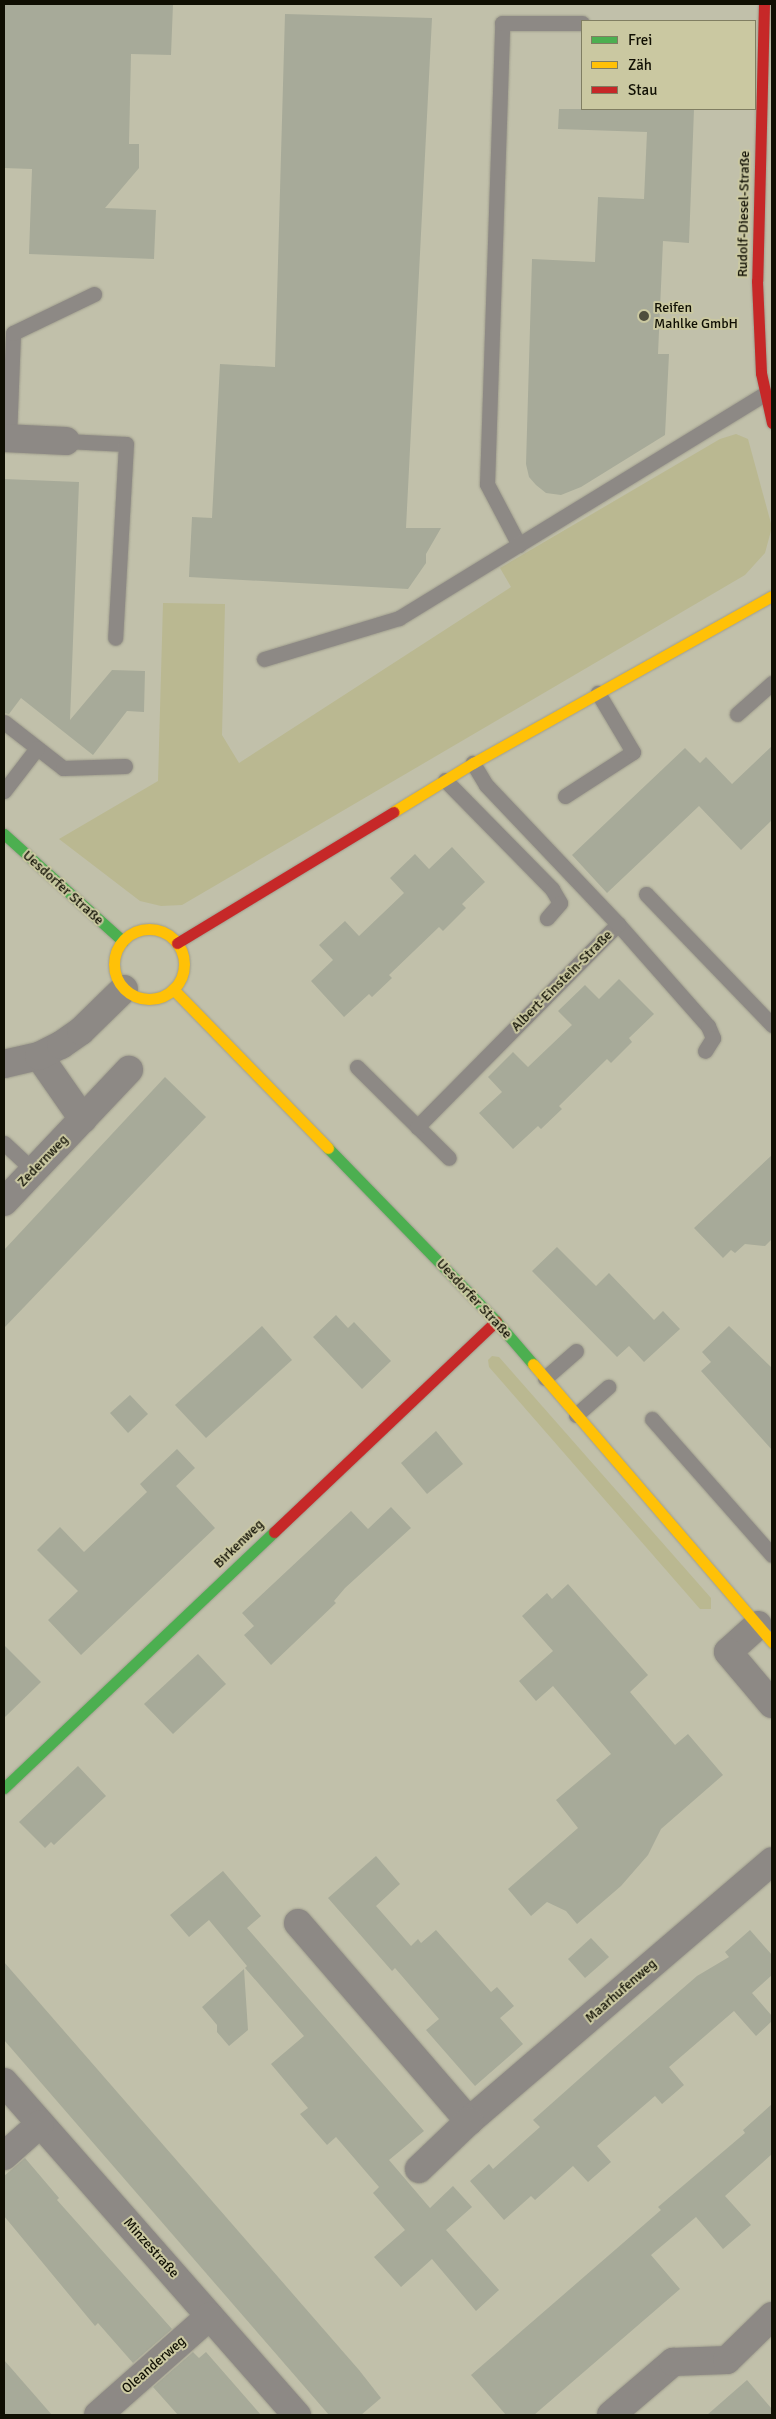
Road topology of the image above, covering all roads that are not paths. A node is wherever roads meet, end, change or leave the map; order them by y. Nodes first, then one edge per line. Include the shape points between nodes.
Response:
1 (764, 4) edge
2 (581, 23) edge
3 (759, 23) edge
4 (766, 114) edge
5 (94, 294) dead end
6 (767, 373) edge
7 (8, 378) edge
8 (765, 394) junction
9 (772, 423) edge
10 (6, 438) edge
11 (66, 441) joint
12 (519, 546) junction
13 (772, 596) edge
14 (114, 638) dead end
15 (264, 659) dead end
16 (772, 683) edge
17 (598, 693) junction
18 (736, 714) dead end
19 (4, 722) edge
20 (37, 748) junction
21 (473, 763) junction
22 (125, 766) dead end
23 (445, 780) junction
24 (4, 791) edge
25 (564, 796) dead end
26 (4, 834) edge
27 (646, 894) dead end
28 (547, 918) dead end
29 (618, 924) junction
30 (123, 941) junction
31 (177, 943) junction
32 (124, 989) junction
33 (173, 989) junction
34 (772, 1024) edge
35 (705, 1051) dead end
36 (39, 1056) junction
37 (4, 1064) edge
38 (357, 1067) dead end
39 (129, 1070) dead end
40 (83, 1119) junction
41 (418, 1127) junction
42 (4, 1143) edge
43 (449, 1158) dead end
44 (34, 1171) junction
45 (4, 1202) edge
46 (496, 1321) junction
47 (576, 1351) dead end
48 (545, 1378) junction
49 (608, 1387) dead end
50 (576, 1415) junction
51 (652, 1419) dead end
52 (771, 1561) edge
53 (765, 1633) edge
54 (772, 1704) edge
55 (4, 1788) edge
56 (772, 1861) edge
57 (298, 1923) dead end
58 (4, 2082) edge
59 (469, 2121) junction
60 (40, 2124) junction
61 (4, 2156) edge
62 (419, 2169) dead end
63 (210, 2316) junction
64 (772, 2316) edge
65 (98, 2415) edge
66 (297, 2415) edge
67 (611, 2415) edge

1 - 3 street, Rudolf-Diesel-Straße
2 - 12 lane via 502,23 487,484
3 - 4 street, Rudolf-Diesel-Straße
4 - 6 street, Rudolf-Diesel-Straße via 757,281
5 - 7 lane via 13,333
6 - 8 street, Rudolf-Diesel-Straße
7 - 10 lane
8 - 9 street, Rudolf-Diesel-Straße
8 - 12 lane
10 - 11 street
11 - 14 lane via 126,444
12 - 15 lane via 400,618
13 - 17 street
16 - 18 lane
17 - 21 street
17 - 25 lane via 633,752
19 - 20 lane
20 - 22 lane via 63,768
20 - 24 lane
21 - 23 street
21 - 29 lane, Albert-Einstein-Straße via 486,785
23 - 28 lane via 552,889 560,904
23 - 31 street
26 - 30 street, Uesdorfer Straße
27 - 34 lane
29 - 35 lane via 708,1026 713,1038
29 - 41 lane, Albert-Einstein-Straße
30 - 31 street via 132,933 150,930 168,935
30 - 32 street via 117,950 115,970
31 - 33 street via 182,952 184,972
32 - 33 street via 148,999
32 - 36 street via 81,1032
33 - 46 street, Uesdorfer Straße
36 - 37 street
36 - 40 street
38 - 41 lane
39 - 40 street, Zedernweg
40 - 44 street, Zedernweg
41 - 43 lane
42 - 44 lane
44 - 45 street, Zedernweg
46 - 48 street, Uesdorfer Straße
46 - 55 street, Birkenweg
47 - 48 lane
48 - 50 street, Uesdorfer Straße
49 - 50 lane
50 - 53 street, Uesdorfer Straße
51 - 52 lane
53 - 54 street, Uesdorfer Straße via 728,1652
56 - 59 street, Maarhufenweg
57 - 59 street
58 - 60 street, Minzestraße
59 - 62 street, Maarhufenweg
60 - 61 street
60 - 63 street, Minzestraße
63 - 65 street, Oleanderweg
63 - 66 street, Minzestraße
64 - 67 street via 727,2360 673,2362

